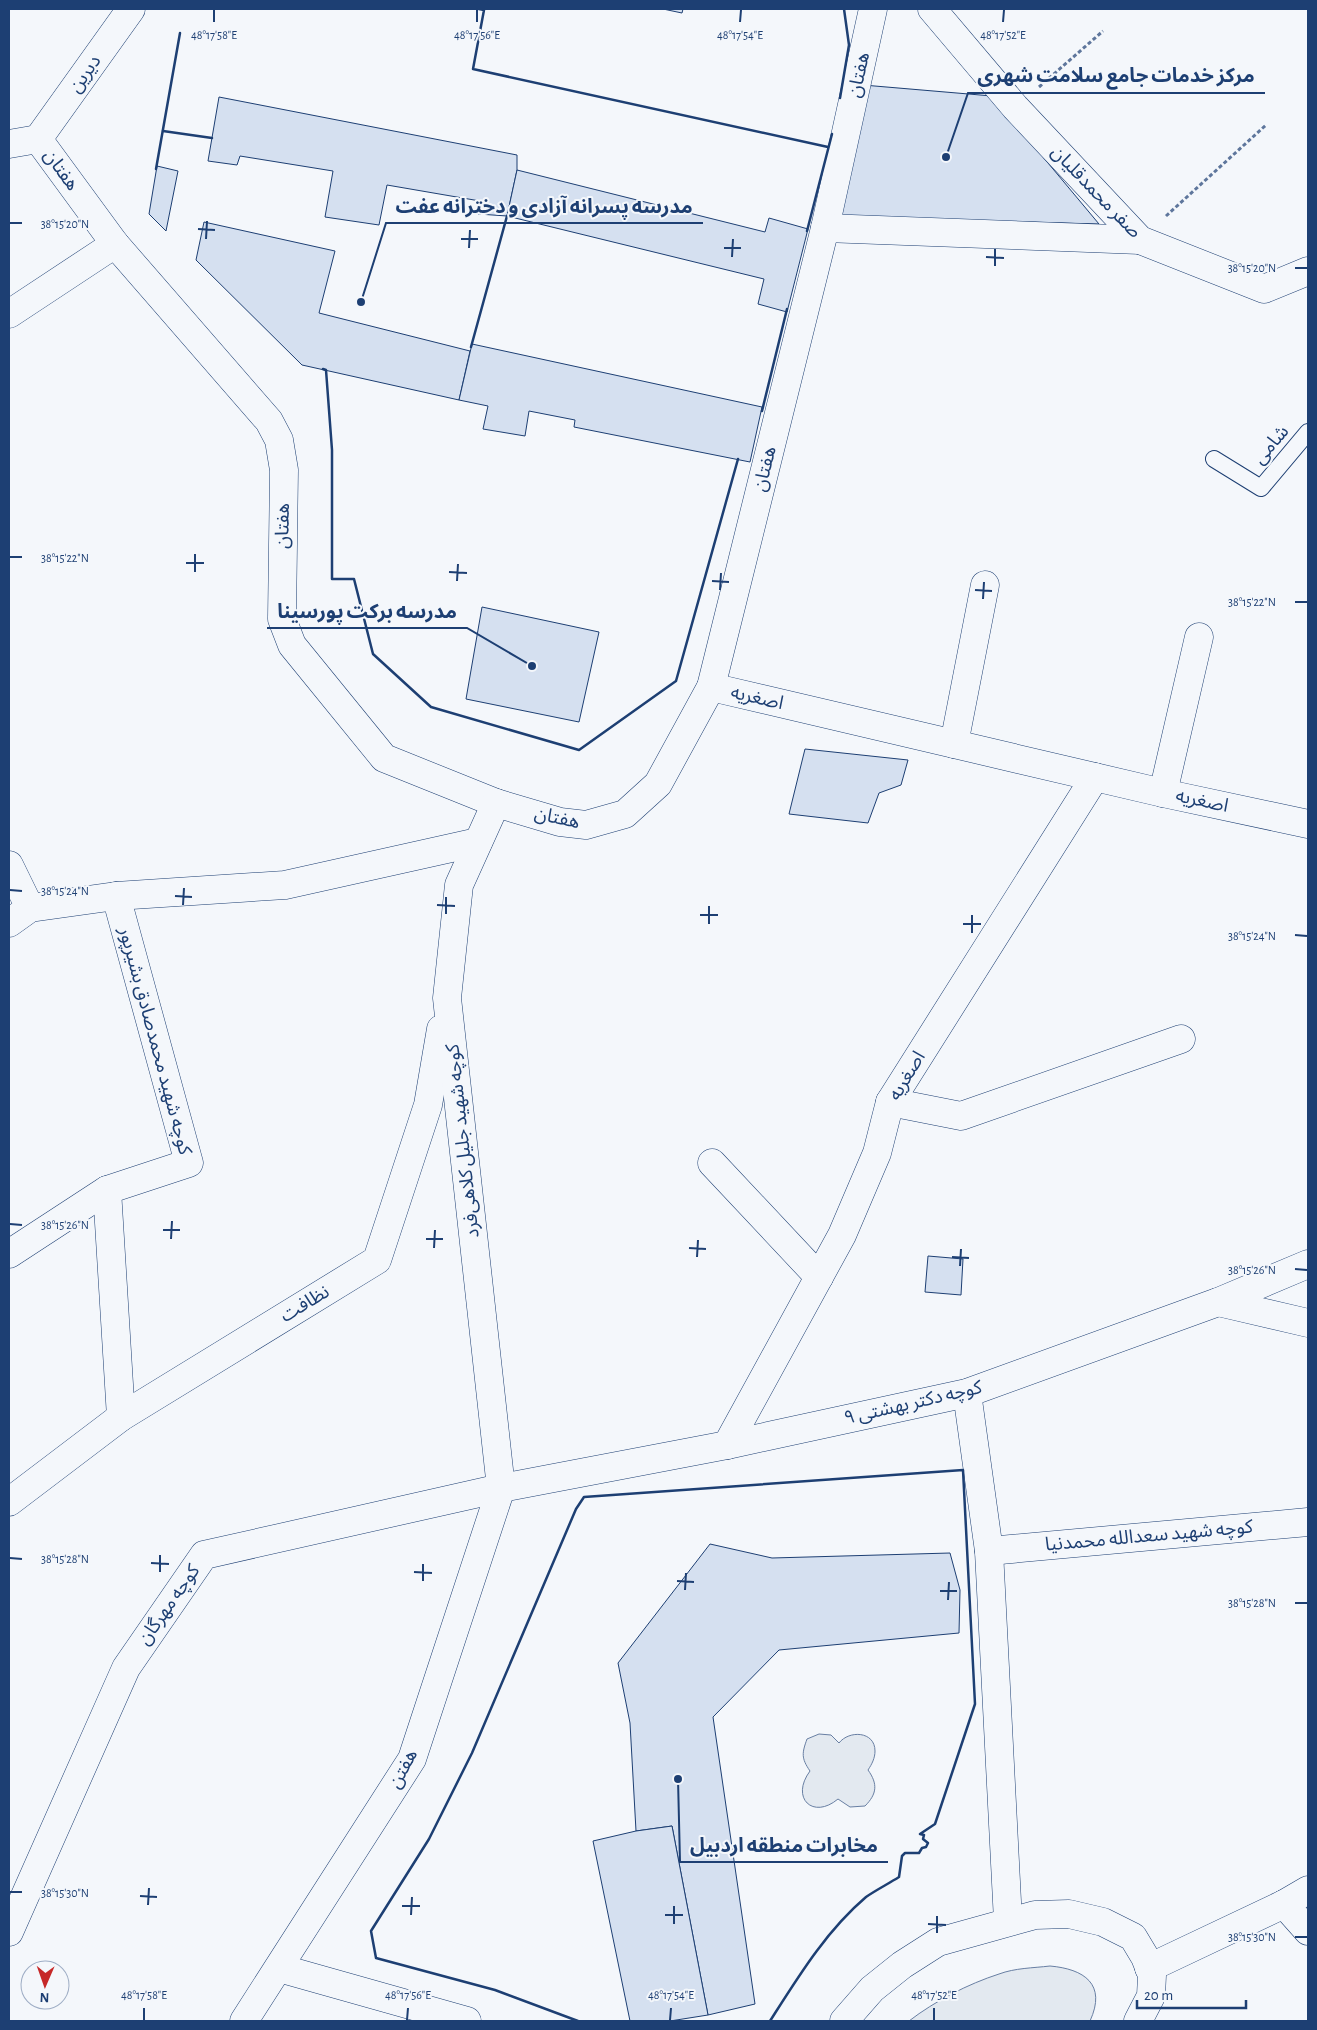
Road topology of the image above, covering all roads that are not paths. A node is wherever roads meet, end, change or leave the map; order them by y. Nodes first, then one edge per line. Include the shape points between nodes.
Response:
1 (131, 9) edge
2 (873, 9) edge
3 (932, 9) edge
4 (38, 139) junction
5 (9, 144) edge
6 (825, 228) junction
7 (1140, 240) junction
8 (115, 244) junction
9 (1308, 271) edge
10 (9, 314) edge
11 (1308, 432) edge
12 (1214, 459) dead end
13 (985, 585) dead end
14 (1199, 637) dead end
15 (711, 688) junction
16 (954, 744) junction
17 (1095, 777) junction
18 (1163, 793) junction
19 (496, 802) junction
20 (1308, 824) edge
21 (478, 842) junction
22 (9, 865) edge
23 (116, 896) junction
24 (19, 915) edge
25 (447, 998) junction
26 (1181, 1039) dead end
27 (890, 1102) junction
28 (712, 1163) dead end
29 (107, 1190) junction
30 (9, 1254) edge
31 (1308, 1264) edge
32 (819, 1277) junction
33 (1218, 1302) junction
34 (1308, 1323) edge
35 (967, 1393) junction
36 (121, 1417) junction
37 (727, 1445) junction
38 (501, 1488) junction
39 (9, 1502) edge
40 (1308, 1522) edge
41 (989, 1551) junction
42 (1308, 1890) edge
43 (1284, 1904) junction
44 (1008, 1921) junction
45 (1308, 1931) edge
46 (9, 1932) edge
47 (279, 1968) junction
48 (1149, 1968) junction
49 (244, 2021) edge
50 (467, 2021) edge
51 (844, 2021) edge
52 (1138, 2021) edge

1 - 4 street, دیرین
2 - 6 street, هفتان
3 - 7 street, صفر محمدقلیان via 1016,107
4 - 5 street
4 - 8 street, هفتان
6 - 7 street
6 - 15 street, هفتان
7 - 9 street, صفر محمدقلیان via 1264,289
8 - 10 street
8 - 19 street, هفتان via 269,421 279,440 284,470 282,619 292,645 384,758
11 - 12 lane, شامی via 1261,488
13 - 16 street
14 - 18 street
15 - 16 street, اصغریه
15 - 19 street, هفتان via 658,784 625,814 586,826 560,822
16 - 17 street, اصغریه
17 - 18 street, اصغریه
17 - 27 street, اصغریه
18 - 20 street, اصغریه
19 - 21 street, کوچه شهید جلیل کلاهی‌فرد
21 - 23 street via 285,885
21 - 25 street, کوچه شهید جلیل کلاهی‌فرد via 459,885
22 - 24 street
23 - 24 street
23 - 29 street, کوچه شهید محمدصادق بشیرپور via 189,1163
25 - 36 street, نظافت via 428,1105 377,1260
25 - 38 street, کوچه شهید جلیل کلاهی‌فرد
26 - 27 street via 961,1116
27 - 32 street, اصغریه via 877,1153 842,1235
28 - 32 street
29 - 30 street, کوچه شهید محمدصادق بشیرپور
29 - 36 street
31 - 33 street, کوچه دکتر بهشتی ۹
32 - 37 street, اصغریه
33 - 34 street
33 - 35 street, کوچه دکتر بهشتی ۹
35 - 37 street, کوچه دکتر بهشتی ۹
35 - 41 street
36 - 39 street, نظافت
37 - 38 street, کوچه دکتر بهشتی ۹
38 - 46 street, کوچه مهرگان via 204,1555 126,1668
38 - 47 street, هفتن via 412,1759
40 - 41 street, کوچه شهید سعدالله محمدنیا
41 - 44 street
42 - 43 street
43 - 45 street
43 - 48 street
44 - 48 street via 1035,1915 1069,1914 1103,1922 1133,1937
44 - 51 street via 938,1942 872,1989
47 - 49 street, هفتن
47 - 50 street
48 - 52 street via 1151,1996

